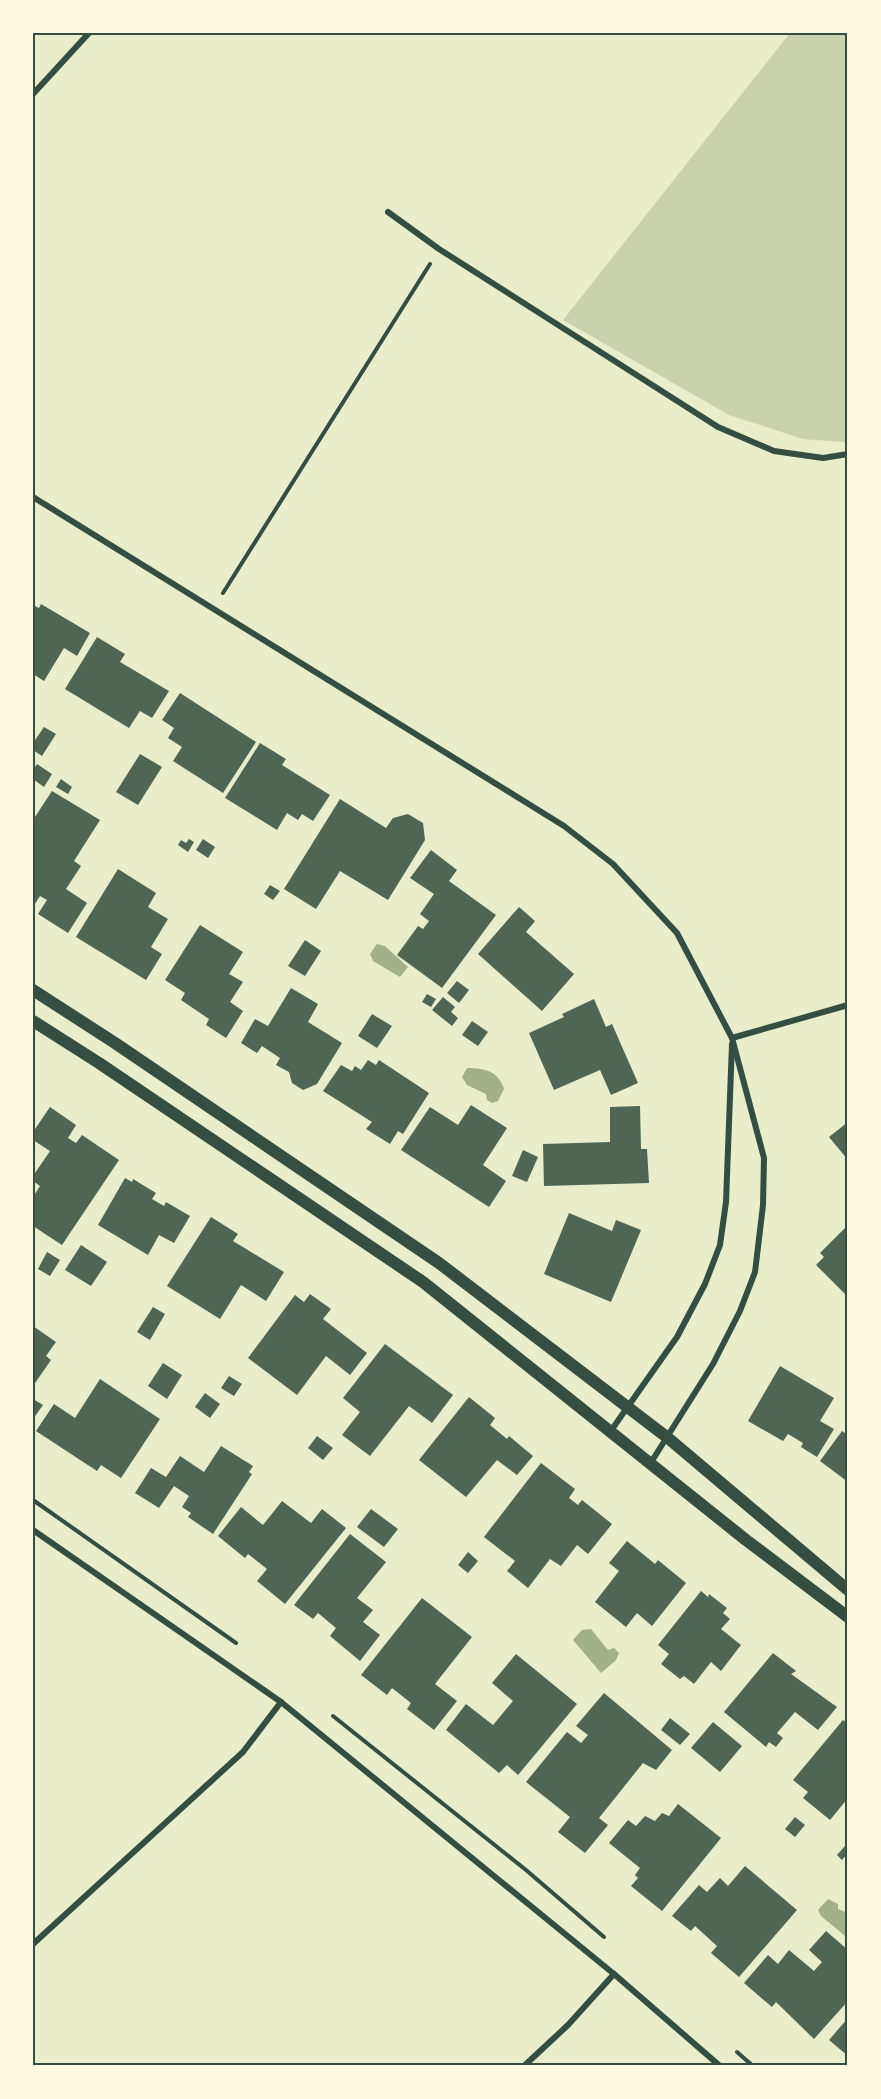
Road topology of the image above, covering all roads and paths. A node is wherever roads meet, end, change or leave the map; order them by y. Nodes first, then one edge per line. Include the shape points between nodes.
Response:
1 (89, 33) edge
2 (33, 94) edge
3 (388, 212) dead end
4 (439, 249) junction
5 (848, 454) edge
6 (33, 497) edge
7 (213, 609) junction
8 (33, 990) edge
9 (848, 1005) edge
10 (33, 1021) edge
11 (732, 1038) junction
12 (628, 1408) junction
13 (610, 1432) junction
14 (668, 1438) junction
15 (650, 1464) junction
16 (33, 1530) edge
17 (848, 1590) edge
18 (848, 1617) edge
19 (281, 1702) junction
20 (33, 1944) edge
21 (614, 1974) junction
22 (524, 2066) edge
23 (720, 2066) edge

1 - 2 street
3 - 4 street
4 - 5 street via 718,427 774,452 823,458
4 - 7 path
6 - 7 street
7 - 11 street via 564,826 612,864 676,933
8 - 12 main road via 439,1263
9 - 11 street
10 - 13 main road via 423,1282
11 - 12 street via 726,1202 720,1245 677,1337
11 - 14 street via 764,1158 755,1272 740,1311
12 - 13 street
12 - 14 main road
13 - 15 main road
14 - 15 street
14 - 17 main road
15 - 18 main road
16 - 19 street
19 - 20 street via 243,1752
19 - 21 street
21 - 22 street
21 - 23 street

